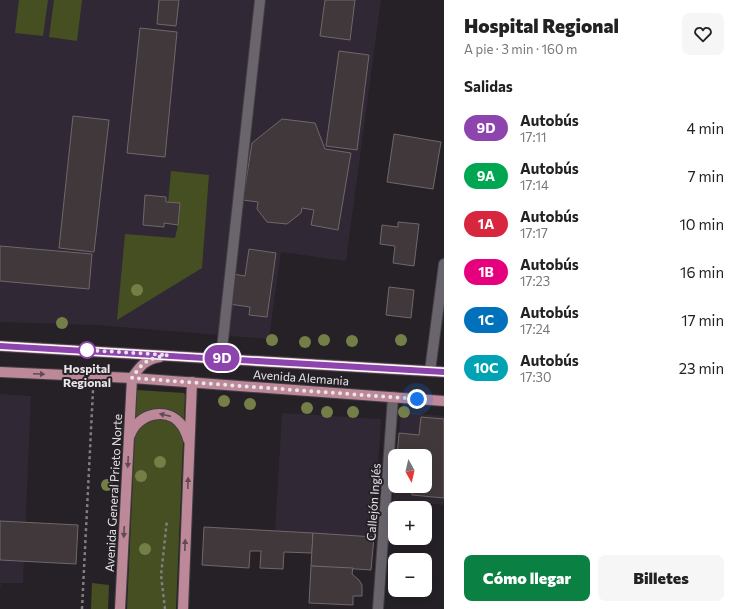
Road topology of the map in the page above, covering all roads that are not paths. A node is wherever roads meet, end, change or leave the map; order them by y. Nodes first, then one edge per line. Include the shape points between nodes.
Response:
1 (260, 0) edge
2 (444, 264) edge
3 (0, 346) edge
4 (168, 355) junction
5 (221, 358) junction
6 (430, 371) junction
7 (0, 372) edge
8 (444, 372) edge
9 (132, 378) junction
10 (192, 382) junction
11 (393, 397) junction
12 (444, 401) edge
13 (189, 443) junction
14 (129, 444) junction
15 (120, 609) edge
16 (183, 609) edge
17 (378, 609) edge

1 - 5 street
2 - 6 street
3 - 4 main road, Avenida Alemania
4 - 5 main road, Avenida Alemania
4 - 9 main road via 144,362
5 - 6 main road, Avenida Alemania
6 - 8 main road, Avenida Alemania
7 -> 9 main road, Avenida Alemania
9 - 10 main road, Avenida Alemania
9 - 14 main road, Avenida General Prieto Norte
10 - 11 main road, Avenida Alemania
10 - 13 main road
11 - 12 main road, Avenida Alemania
11 - 17 street, Callejón Inglés
13 -> 14 main road via 178,422 164,414 156,414 149,415 137,423 132,429
16 -> 13 main road
14 -> 15 main road, Avenida General Prieto Norte

